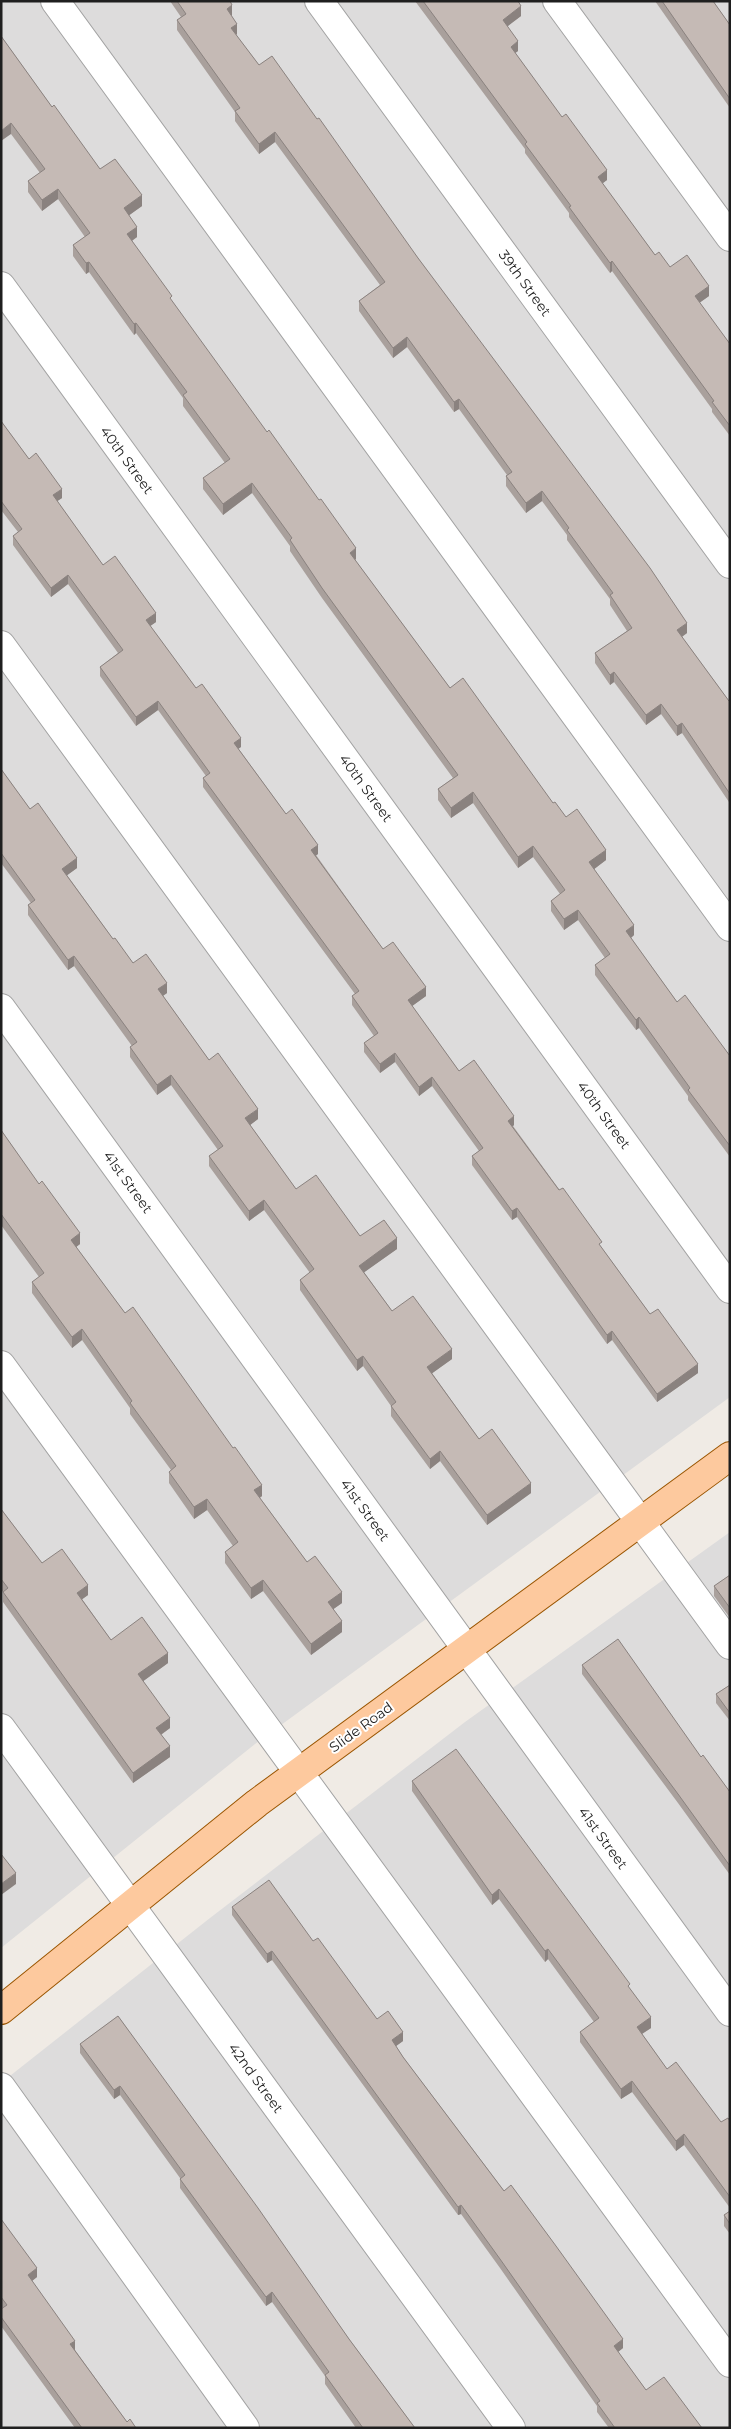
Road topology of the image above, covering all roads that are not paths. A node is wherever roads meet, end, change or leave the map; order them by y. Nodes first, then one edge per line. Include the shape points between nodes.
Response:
1 (55, 1) edge
2 (319, 1) edge
3 (557, 1) edge
4 (730, 237) edge
5 (1, 286) edge
6 (730, 564) edge
7 (1, 645) edge
8 (730, 926) edge
9 (1, 1008) edge
10 (730, 1289) edge
11 (1, 1365) edge
12 (730, 1456) edge
13 (641, 1521) junction
14 (730, 1645) edge
15 (467, 1650) junction
16 (1, 1728) edge
17 (298, 1772) junction
18 (131, 1905) junction
19 (1, 2010) edge
20 (730, 2012) edge
21 (1, 2087) edge
22 (730, 2363) edge
23 (245, 2428) edge
24 (511, 2428) edge

1 - 8 street
2 - 6 street, 39th Street
3 - 4 street
5 - 10 street, 40th Street
7 - 13 street
9 - 15 street, 41st Street
11 - 17 street
12 - 13 main road, Slide Road
13 - 14 street
13 - 15 main road, Slide Road
15 - 17 main road, Slide Road
15 - 20 street, 41st Street
16 - 18 street, 42nd Street
17 - 18 main road, Slide Road
17 - 22 street
18 - 19 main road, Slide Road
18 - 24 street, 42nd Street
21 - 23 street

